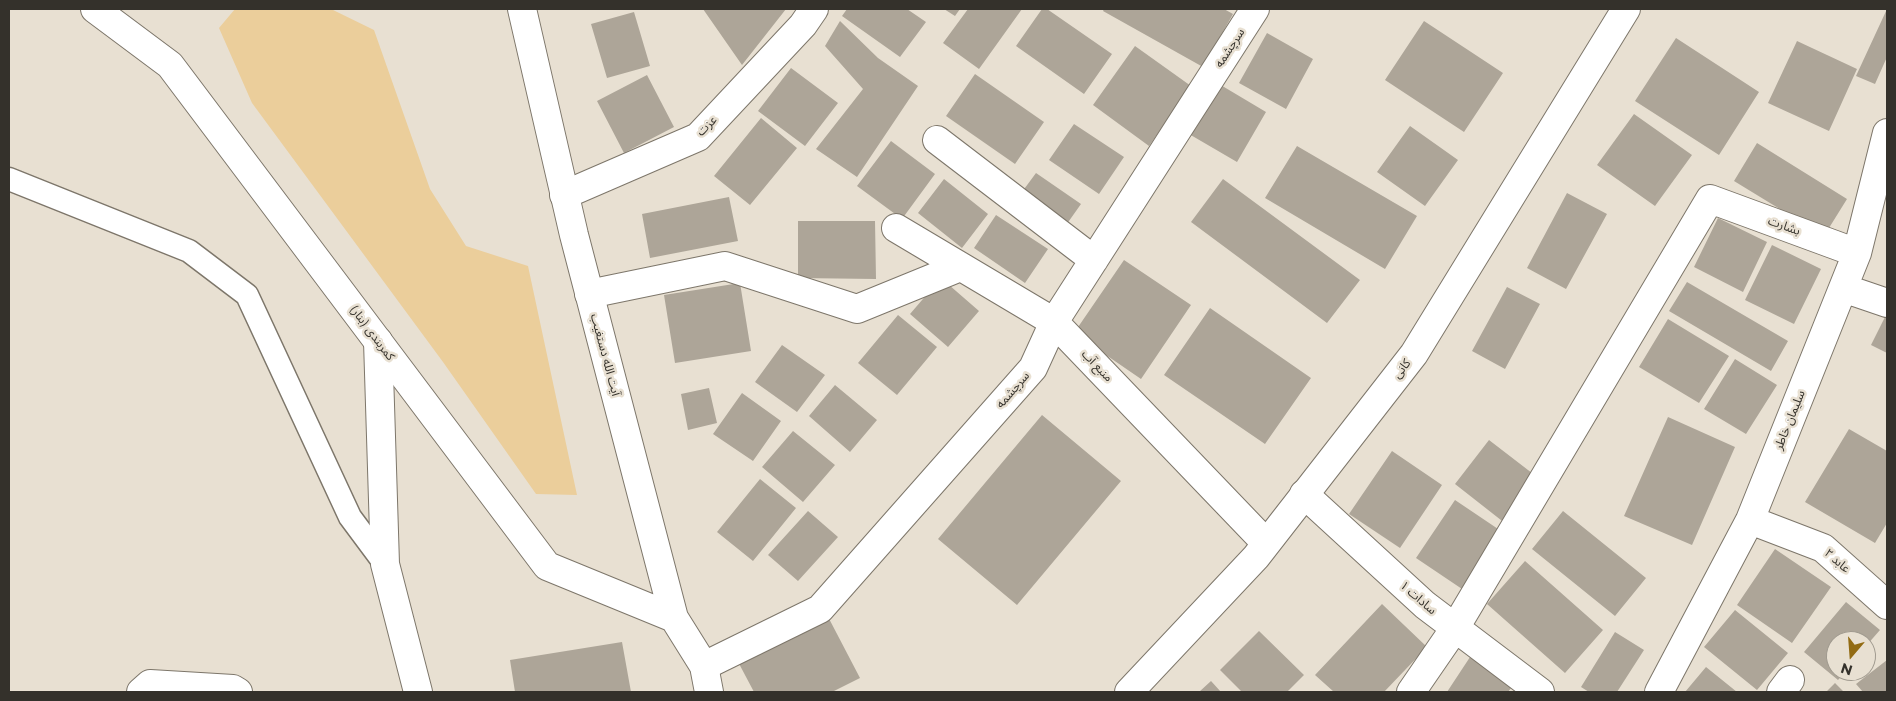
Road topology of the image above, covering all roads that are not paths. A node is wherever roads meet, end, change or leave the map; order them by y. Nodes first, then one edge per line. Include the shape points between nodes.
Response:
1 (95, 9) edge
2 (522, 9) edge
3 (814, 9) edge
4 (1255, 9) edge
5 (1626, 9) edge
6 (1887, 133) edge
7 (937, 140) dead end
8 (9, 179) edge
9 (1881, 191) edge
10 (564, 195) junction
11 (896, 228) dead end
12 (1858, 253) junction
13 (1094, 260) junction
14 (960, 267) junction
15 (1843, 288) junction
16 (589, 294) junction
17 (1887, 303) edge
18 (1054, 322) junction
19 (378, 341) junction
20 (1304, 494) junction
21 (1750, 520) junction
22 (1266, 543) junction
23 (385, 564) junction
24 (1885, 599) edge
25 (674, 618) junction
26 (1455, 628) junction
27 (704, 666) junction
28 (141, 692) edge
29 (238, 692) edge
30 (418, 692) edge
31 (709, 692) edge
32 (1129, 692) edge
33 (1411, 692) edge
34 (1540, 692) edge
35 (1659, 692) edge

1 - 19 street, کمربندی (بنار) via 170,65
2 - 10 street, آیت الله دستغیب
3 - 10 street, عزت via 803,25 698,137
4 - 13 street, سرچشمه
5 - 20 street, کانی via 1414,354
6 - 9 street, سلیمان خاطر
7 - 13 street
8 - 23 lane via 189,251 247,295 350,517
9 - 12 street, سلیمان خاطر
10 - 16 street, آیت الله دستغیب
11 - 14 street, منبع آب
12 - 15 street, سلیمان خاطر
12 - 26 street, بشارت via 1710,199
13 - 18 street, سرچشمه
14 - 16 street via 857,309 725,266
14 - 18 street, منبع آب
15 - 17 street
15 - 21 street, سلیمان خاطر
16 - 25 street, آیت الله دستغیب
18 - 22 street, منبع آب
18 - 27 street, سرچشمه via 1033,368 820,609
19 - 23 street
19 - 25 street, کمربندی (بنار) via 547,566
20 - 22 street, کانی
20 - 26 street, سادات ۱ via 1425,605
21 - 24 street, عابد ۲ via 1823,548
21 - 35 street, سلیمان خاطر
22 - 32 street, کانی
23 - 30 street
25 - 27 street, آیت الله دستغیب
26 - 33 street
26 - 34 street, سادات ۱
27 - 31 street, آیت الله دستغیب
28 - 29 street via 150,684 233,689

